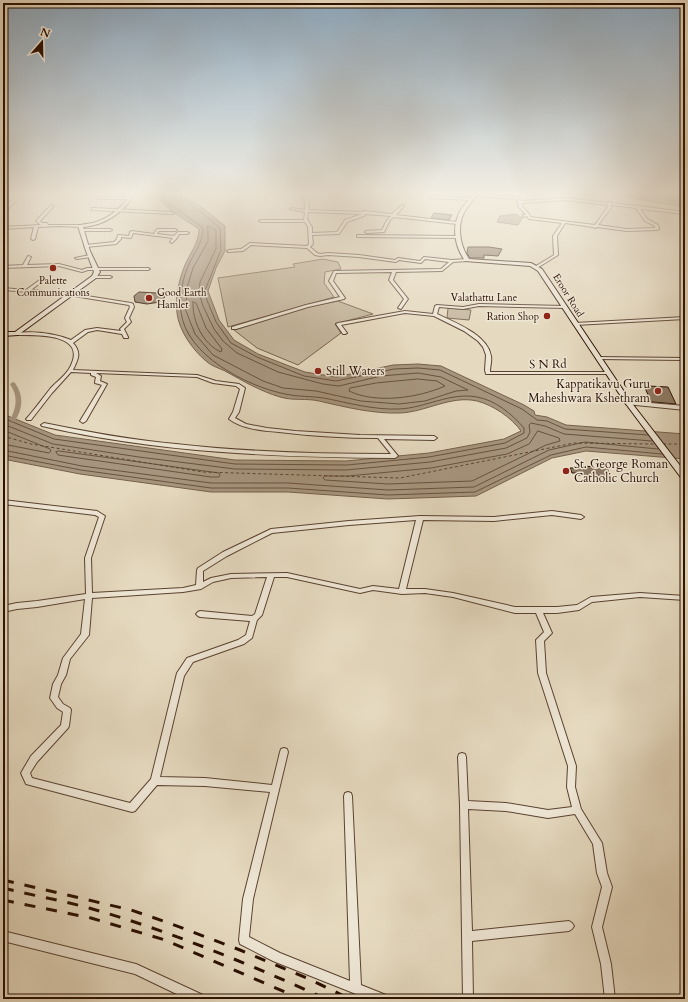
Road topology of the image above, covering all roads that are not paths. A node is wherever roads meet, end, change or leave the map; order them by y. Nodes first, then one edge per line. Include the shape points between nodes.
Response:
1 (84, 239) edge
2 (117, 239) edge
3 (175, 239) edge
4 (310, 239) edge
5 (457, 239) edge
6 (555, 239) edge
7 (172, 242) dead end
8 (86, 246) junction
9 (308, 247) junction
10 (229, 251) dead end
11 (29, 256) dead end
12 (90, 256) junction
13 (76, 258) dead end
14 (467, 260) junction
15 (452, 261) junction
16 (24, 266) junction
17 (3, 267) edge
18 (537, 267) junction
19 (148, 269) dead end
20 (96, 270) junction
21 (394, 271) junction
22 (94, 276) junction
23 (110, 277) dead end
24 (42, 280) dead end
25 (3, 289) edge
26 (26, 291) junction
27 (68, 294) junction
28 (565, 307) junction
29 (400, 308) dead end
30 (435, 315) junction
31 (685, 318) edge
32 (575, 324) junction
33 (234, 328) dead end
34 (345, 333) dead end
35 (3, 334) edge
36 (16, 334) junction
37 (71, 342) junction
38 (598, 358) junction
39 (685, 359) edge
40 (70, 371) junction
41 (90, 372) junction
42 (608, 373) junction
43 (488, 374) joint
44 (628, 403) junction
45 (685, 408) edge
46 (28, 419) dead end
47 (83, 421) dead end
48 (44, 425) dead end
49 (380, 436) junction
50 (434, 438) dead end
51 (685, 477) edge
52 (3, 502) edge
53 (580, 517) dead end
54 (420, 518) junction
55 (271, 575) junction
56 (199, 587) junction
57 (402, 592) junction
58 (89, 596) junction
59 (685, 598) edge
60 (3, 609) edge
61 (539, 611) junction
62 (200, 614) dead end
63 (254, 619) junction
64 (284, 752) dead end
65 (462, 757) dead end
66 (156, 781) junction
67 (275, 789) junction
68 (348, 796) dead end
69 (464, 805) junction
70 (577, 810) junction
71 (570, 926) dead end
72 (3, 936) edge
73 (466, 937) junction
74 (356, 989) junction
75 (199, 999) edge
76 (382, 999) edge
77 (468, 999) edge
78 (610, 999) edge

1 - 8 main road
2 - 8 street via 115,243
3 - 7 street
4 - 9 street via 311,244
5 - 14 main road
6 - 18 street via 556,255
8 - 12 main road
9 - 10 street via 250,244 242,250
9 - 15 street via 320,255 359,256 396,262 398,259 421,262 424,258
11 - 16 street
12 - 13 street
12 - 20 main road
14 - 15 street
14 - 18 main road, Eroor Road
15 - 21 street via 442,270
16 - 17 street
16 - 20 street via 59,265 82,271
18 - 28 main road, Eroor Road
19 - 20 street
20 - 22 main road
21 - 29 street via 390,280 406,299
21 - 33 street via 335,272 331,281 343,298
22 - 23 street
22 - 27 main road
24 - 26 street
25 - 26 street
26 - 27 street
27 - 36 main road
27 - 37 street via 131,304 132,307 127,318 129,322 122,329 125,335 97,330 87,331
28 - 30 street, Valathattu Lane via 437,306
28 - 32 main road, Eroor Road
30 - 34 street, Valathattu Lane via 405,312 338,324
30 - 43 street, Valathattu Lane via 475,337 488,350
31 - 32 street
32 - 38 main road, Eroor Road
35 - 36 main road
36 - 37 street via 54,336
37 - 40 street via 77,352
38 - 39 street
38 - 42 main road, Eroor Road
40 - 41 street
40 - 46 street
41 - 47 street via 99,376 97,382 105,384
41 - 49 street via 197,376 243,388 232,419 237,424 319,434
42 - 43 street, S N Rd
42 - 44 main road, Eroor Road
44 - 45 street
44 - 51 main road, Eroor Road
48 - 49 street via 134,441 242,453 395,456
49 - 50 street
52 - 58 street via 97,513 102,516 88,558
53 - 54 street via 552,513 494,519
54 - 56 street via 271,531 200,570
54 - 57 street
55 - 56 street via 231,576 211,580
55 - 57 street via 287,575 360,591 373,588
55 - 63 street via 258,615
56 - 58 street via 166,592
57 - 61 street via 425,590 515,610
58 - 60 street
58 - 66 street via 85,635 67,658 54,698 60,706 68,710 65,726 34,759 25,773 29,781 132,808
59 - 61 street via 640,595 591,600 579,606
61 - 70 street via 548,633 540,640 542,673 572,766 572,787
62 - 63 street
63 - 66 street via 249,636 241,642 190,660 180,675
64 - 67 street
65 - 69 street
66 - 67 street via 205,782
67 - 74 street via 248,899 244,940 277,957
68 - 74 street
69 - 70 street via 506,807 548,814
69 - 73 street
70 - 78 street via 597,843 607,887 597,927 606,964
71 - 73 street
72 - 75 street via 136,969
73 - 77 street
74 - 76 street

